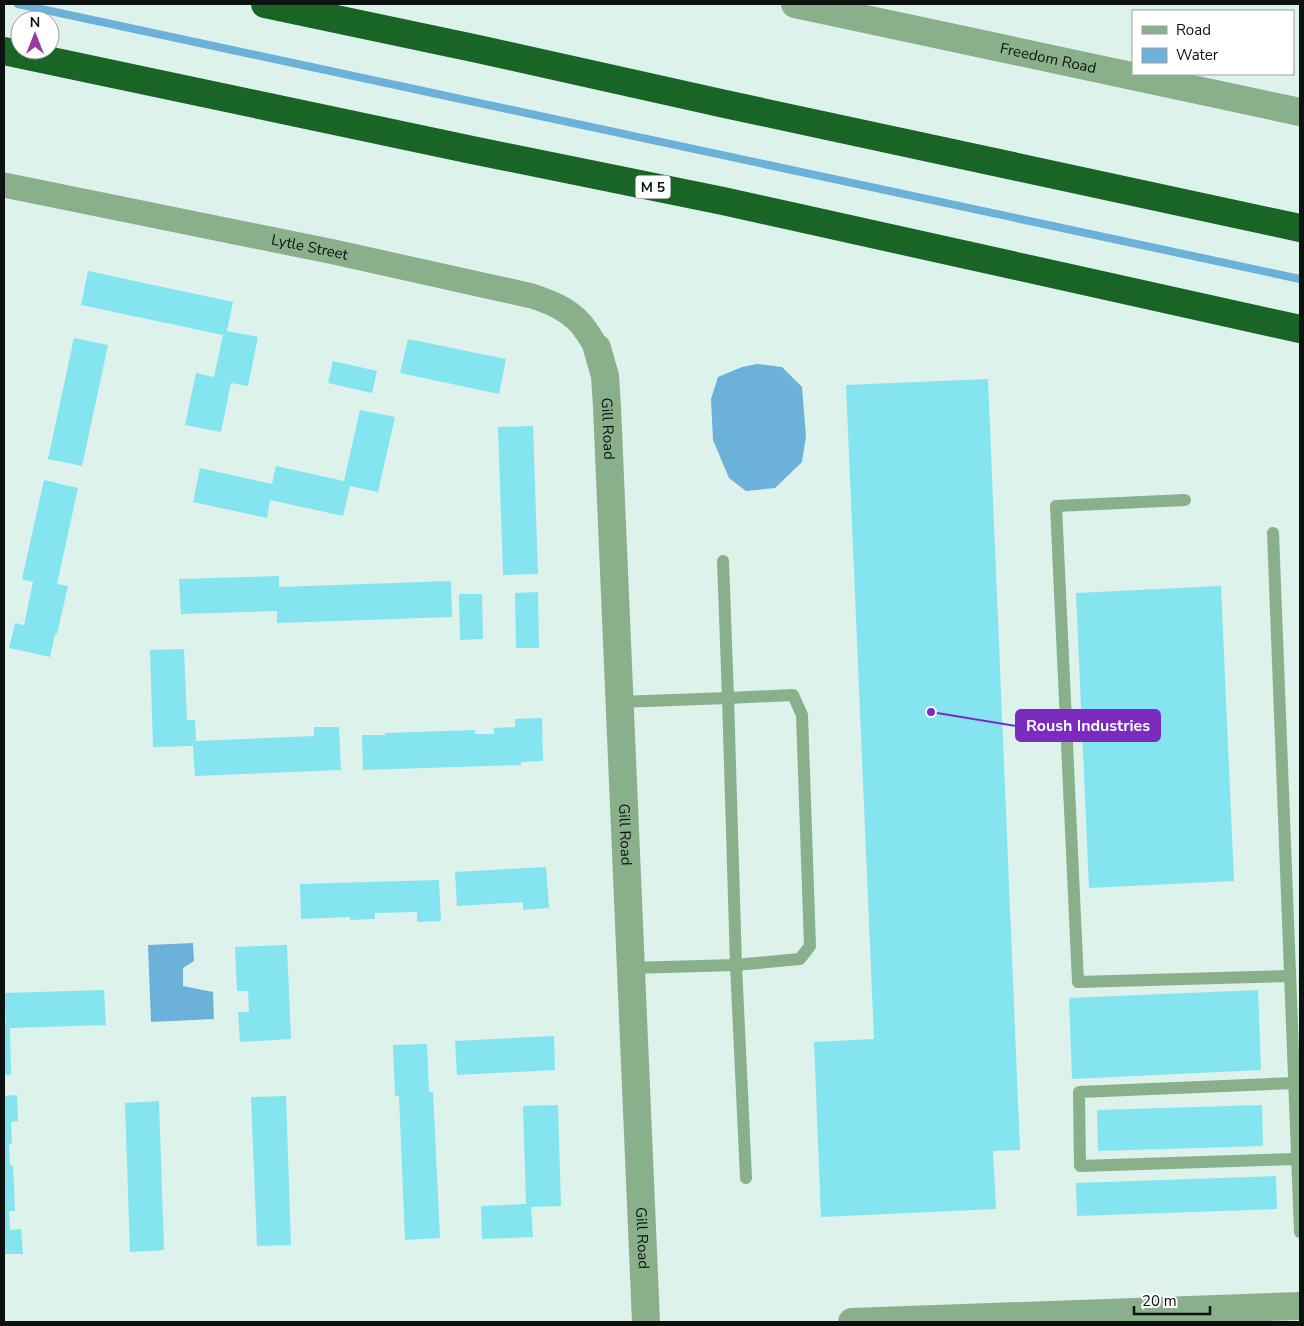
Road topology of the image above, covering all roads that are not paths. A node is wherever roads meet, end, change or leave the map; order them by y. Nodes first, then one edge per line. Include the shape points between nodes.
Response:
1 (264, 4) edge
2 (795, 4) edge
3 (4, 51) edge
4 (1300, 112) edge
5 (4, 185) edge
6 (1300, 228) edge
7 (1300, 329) edge
8 (597, 348) joint
9 (1185, 500) dead end
10 (1273, 533) dead end
11 (722, 561) dead end
12 (728, 698) junction
13 (619, 702) junction
14 (736, 965) junction
15 (630, 968) junction
16 (1290, 976) junction
17 (1294, 1083) junction
18 (1297, 1159) junction
19 (746, 1178) dead end
20 (1300, 1232) edge
21 (1300, 1306) edge
22 (982, 1320) edge
23 (1015, 1320) edge
24 (646, 1322) edge
25 (852, 1322) edge

1 - 6 highway
2 - 4 street, Freedom Road
3 - 7 highway, M 5 via 723,201
5 - 8 street, Lytle Street via 532,296 568,312 581,324
8 - 13 street, Gill Road via 607,407
9 - 16 lane via 1056,506 1078,982
10 - 16 lane
11 - 12 lane
12 - 13 lane
12 - 14 lane
12 - 14 lane via 793,695 802,715 810,946 800,959
13 - 15 street, Gill Road
14 - 15 lane
14 - 19 lane
15 - 24 street, Gill Road
16 - 17 lane
17 - 18 lane
17 - 18 lane via 1079,1092 1080,1166
18 - 20 lane
21 - 23 street
22 - 23 street
22 - 25 street

